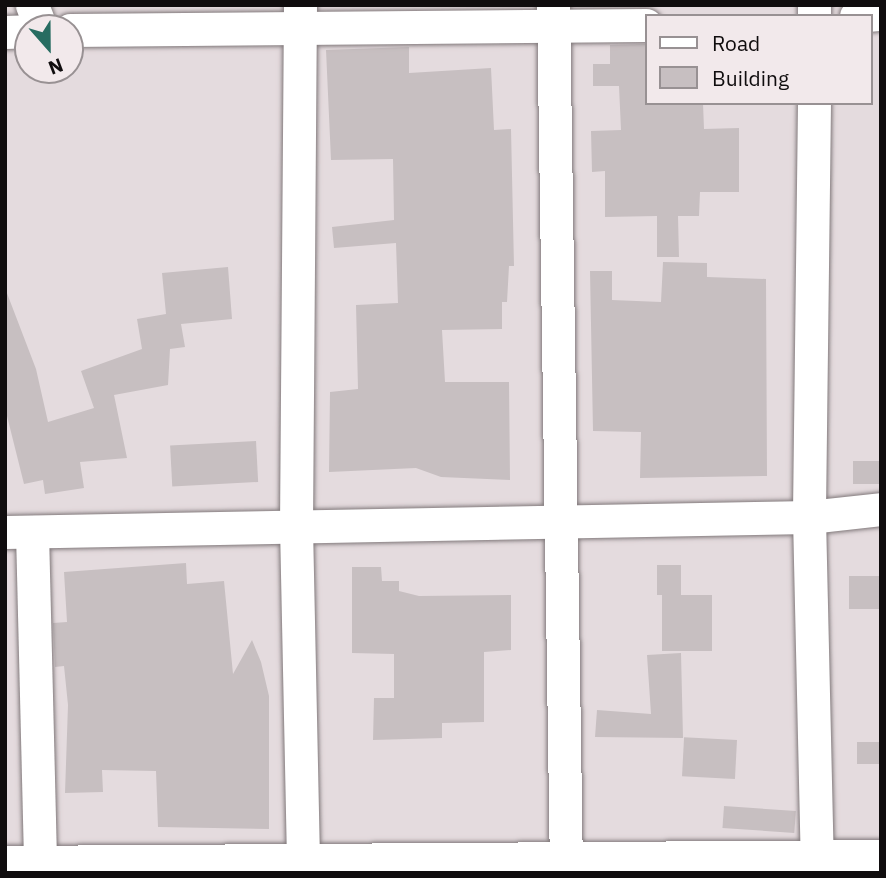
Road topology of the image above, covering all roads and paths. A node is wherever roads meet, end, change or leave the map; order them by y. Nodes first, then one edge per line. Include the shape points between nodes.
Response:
1 (300, 17) edge
2 (553, 17) edge
3 (644, 25) edge
4 (84, 29) edge
5 (814, 105) edge
6 (881, 509) edge
7 (558, 517) junction
8 (809, 517) junction
9 (296, 526) junction
10 (19, 532) edge
11 (881, 856) edge
12 (5, 862) edge
13 (40, 862) junction
14 (817, 864) edge
15 (566, 866) edge
16 (303, 867) edge

1 - 2 street
1 - 4 street
1 - 9 street
2 - 3 street
2 - 7 street
5 - 8 street
6 - 8 street
7 - 8 street
7 - 9 street
7 - 15 street
8 - 14 street
9 - 10 street
9 - 16 street
10 - 13 street
11 - 14 street
12 - 13 street
13 - 16 street
14 - 15 street
15 - 16 street

